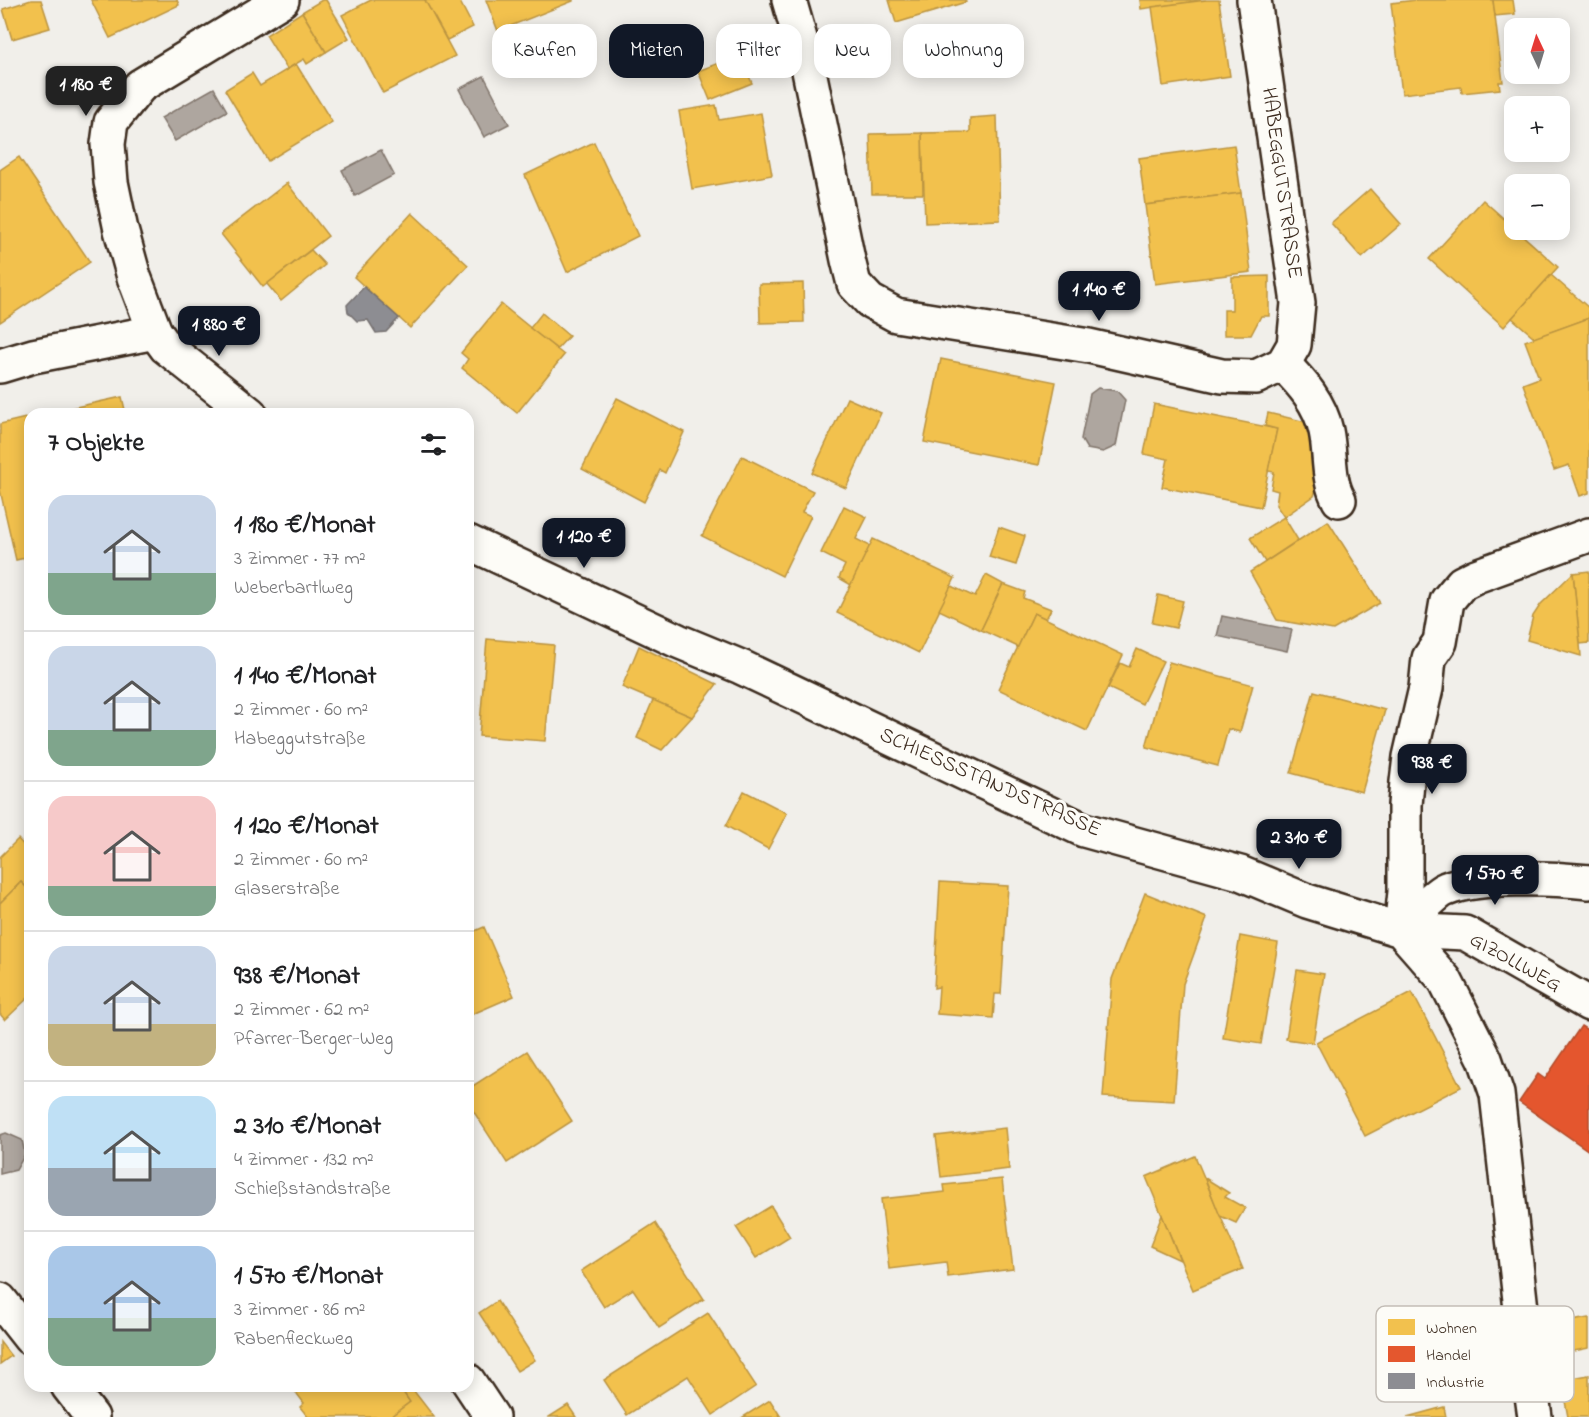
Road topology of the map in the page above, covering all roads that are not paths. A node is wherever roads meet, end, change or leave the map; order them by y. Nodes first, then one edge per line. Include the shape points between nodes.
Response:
1 (282, 0) edge
2 (789, 0) edge
3 (1254, 0) edge
4 (155, 332) junction
5 (1283, 364) junction
6 (0, 366) edge
7 (242, 408) edge
8 (1339, 500) dead end
9 (1589, 535) edge
10 (474, 545) edge
11 (1589, 882) edge
12 (1401, 930) junction
13 (1589, 1004) edge
14 (0, 1300) edge
15 (1520, 1306) edge
16 (24, 1330) edge
17 (474, 1390) edge
18 (73, 1392) edge
19 (1533, 1402) edge
20 (92, 1417) edge
21 (492, 1417) edge
22 (1535, 1417) edge

1 - 4 street via 140,86 111,122 108,144 115,206 134,277
2 - 5 street via 808,66 854,284 870,301 896,315 1089,346 1222,376 1256,377
3 - 5 street, HABEGGUTSTRASSE via 1298,303 1294,345
4 - 6 street
4 - 7 street via 166,347
5 - 8 street via 1322,414 1333,489
9 - 12 street via 1462,583 1446,601 1440,642 1430,658 1410,757
10 - 12 street, SCHIESSSTANDSTRASSE via 1084,830 1240,873 1307,901
11 - 12 street via 1502,880 1444,890
12 - 13 street, GIZOLLWEG via 1465,933
12 - 15 street via 1445,980 1485,1059 1497,1094
14 - 16 street
17 - 21 street
18 - 20 street
19 - 22 street

